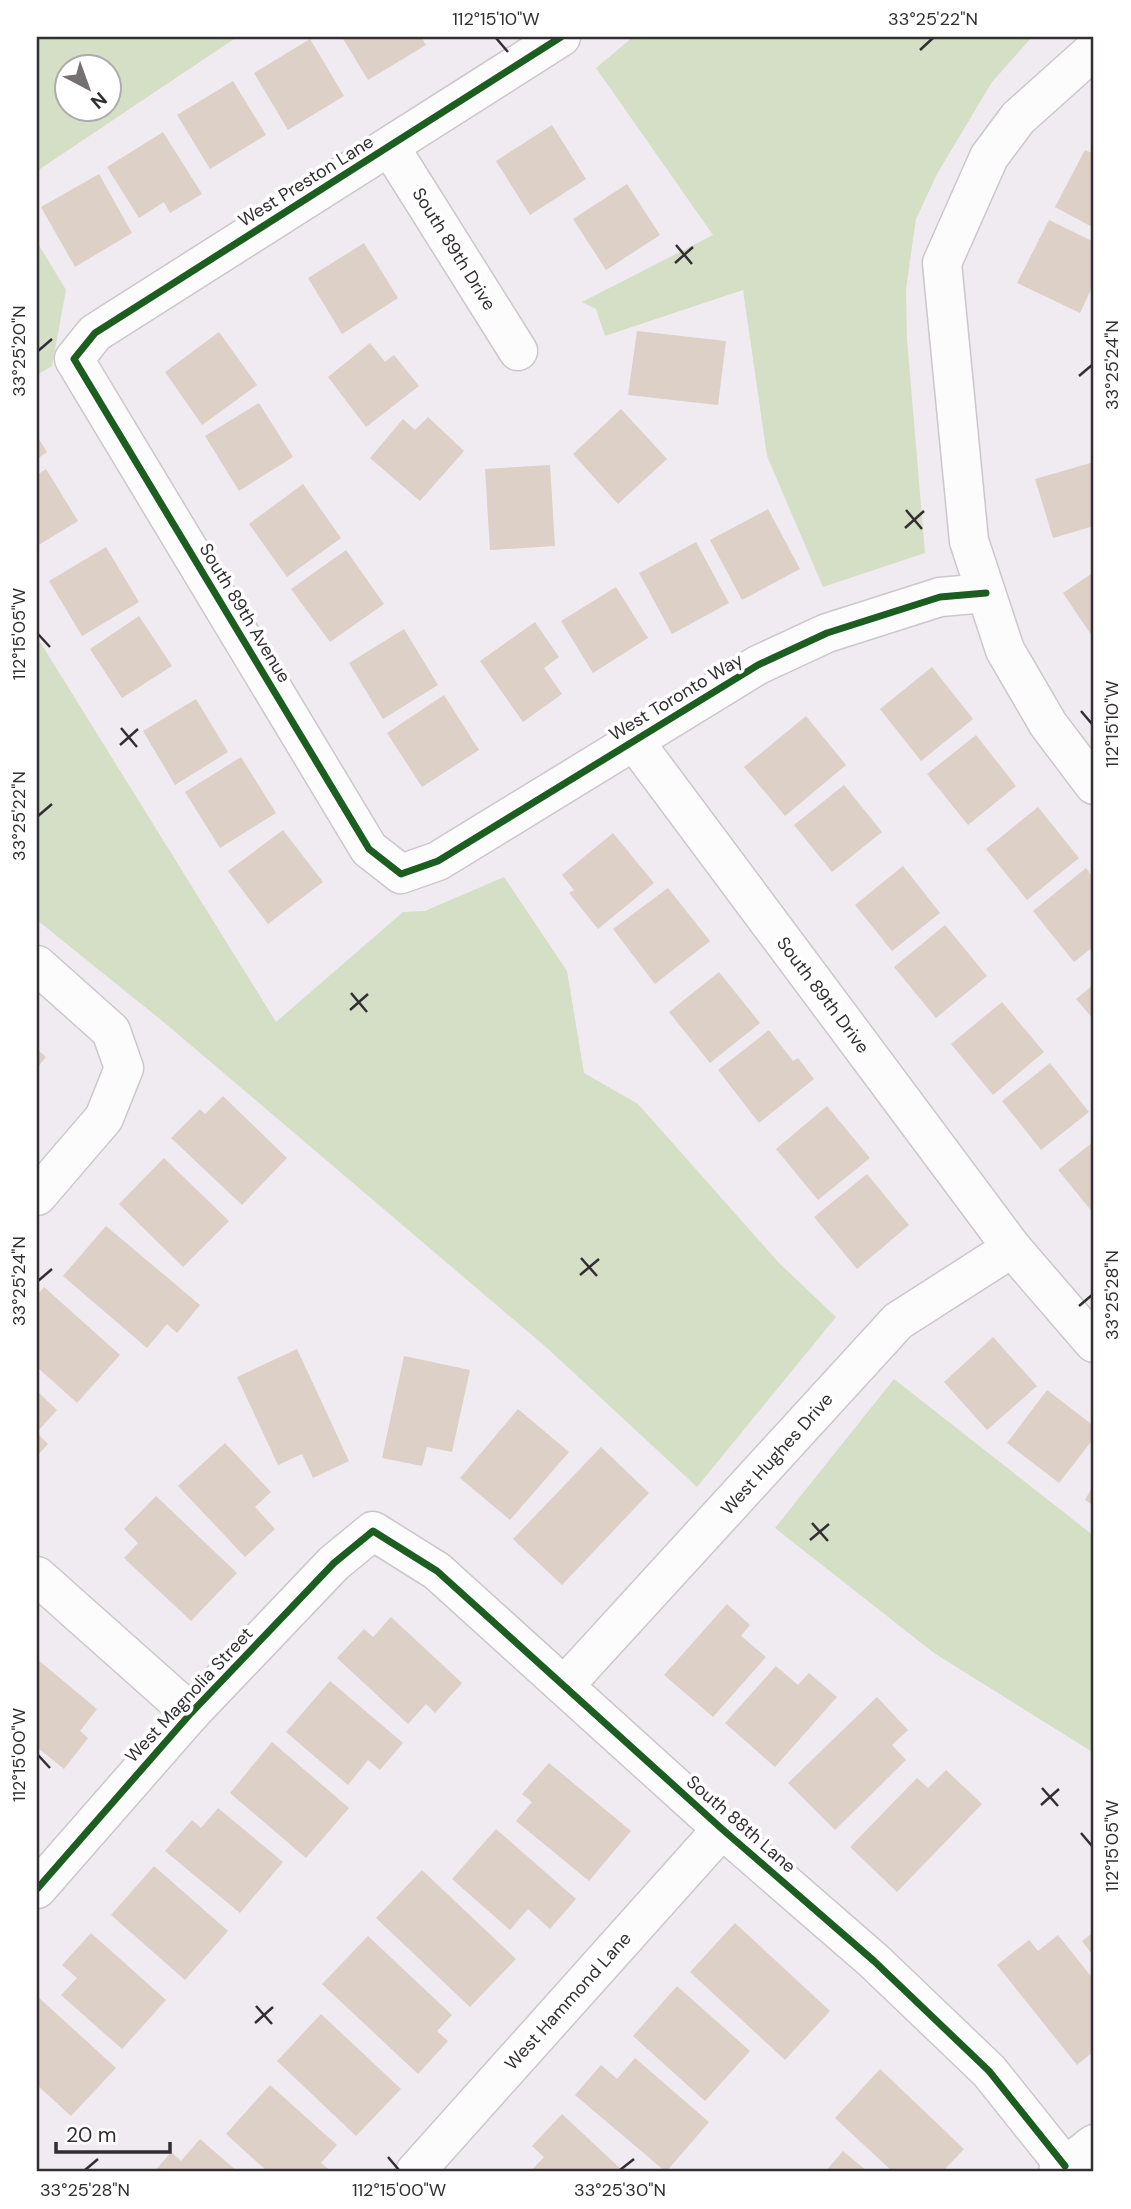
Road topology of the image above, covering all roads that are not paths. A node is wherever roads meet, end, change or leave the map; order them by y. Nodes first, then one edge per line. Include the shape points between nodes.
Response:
1 (561, 37) edge
2 (1094, 50) edge
3 (390, 147) junction
4 (518, 351) dead end
5 (74, 359) joint
6 (986, 593) junction
7 (635, 741) junction
8 (1094, 785) edge
9 (401, 874) joint
10 (37, 965) edge
11 (37, 1196) edge
12 (1012, 1248) junction
13 (1094, 1343) edge
14 (373, 1531) joint
15 (37, 1576) edge
16 (564, 1686) junction
17 (191, 1713) junction
18 (722, 1829) junction
19 (37, 1889) edge
20 (1072, 2161) edge
21 (415, 2172) edge

1 - 3 street, West Preston Lane
2 - 6 street via 1018,118 989,157 942,263 969,541
3 - 4 street, South 89th Drive
3 - 5 street, West Preston Lane via 95,333
5 - 9 street, South 89th Avenue via 369,849
6 - 7 street, West Toronto Way via 940,597 827,633 758,665
6 - 8 street via 1005,650 1048,724
7 - 9 street, West Toronto Way via 438,861
7 - 12 street, South 89th Drive
10 - 11 street via 111,1031 124,1068 104,1118
12 - 13 street, South 89th Drive
12 - 16 street, West Hughes Drive via 898,1321
14 - 16 street, South 88th Lane via 437,1571
14 - 17 street, West Magnolia Street via 334,1563
15 - 17 street
16 - 18 street, South 88th Lane
17 - 19 street, West Magnolia Street
18 - 20 street, South 88th Lane via 874,1961 979,2061
18 - 21 street, West Hammond Lane

